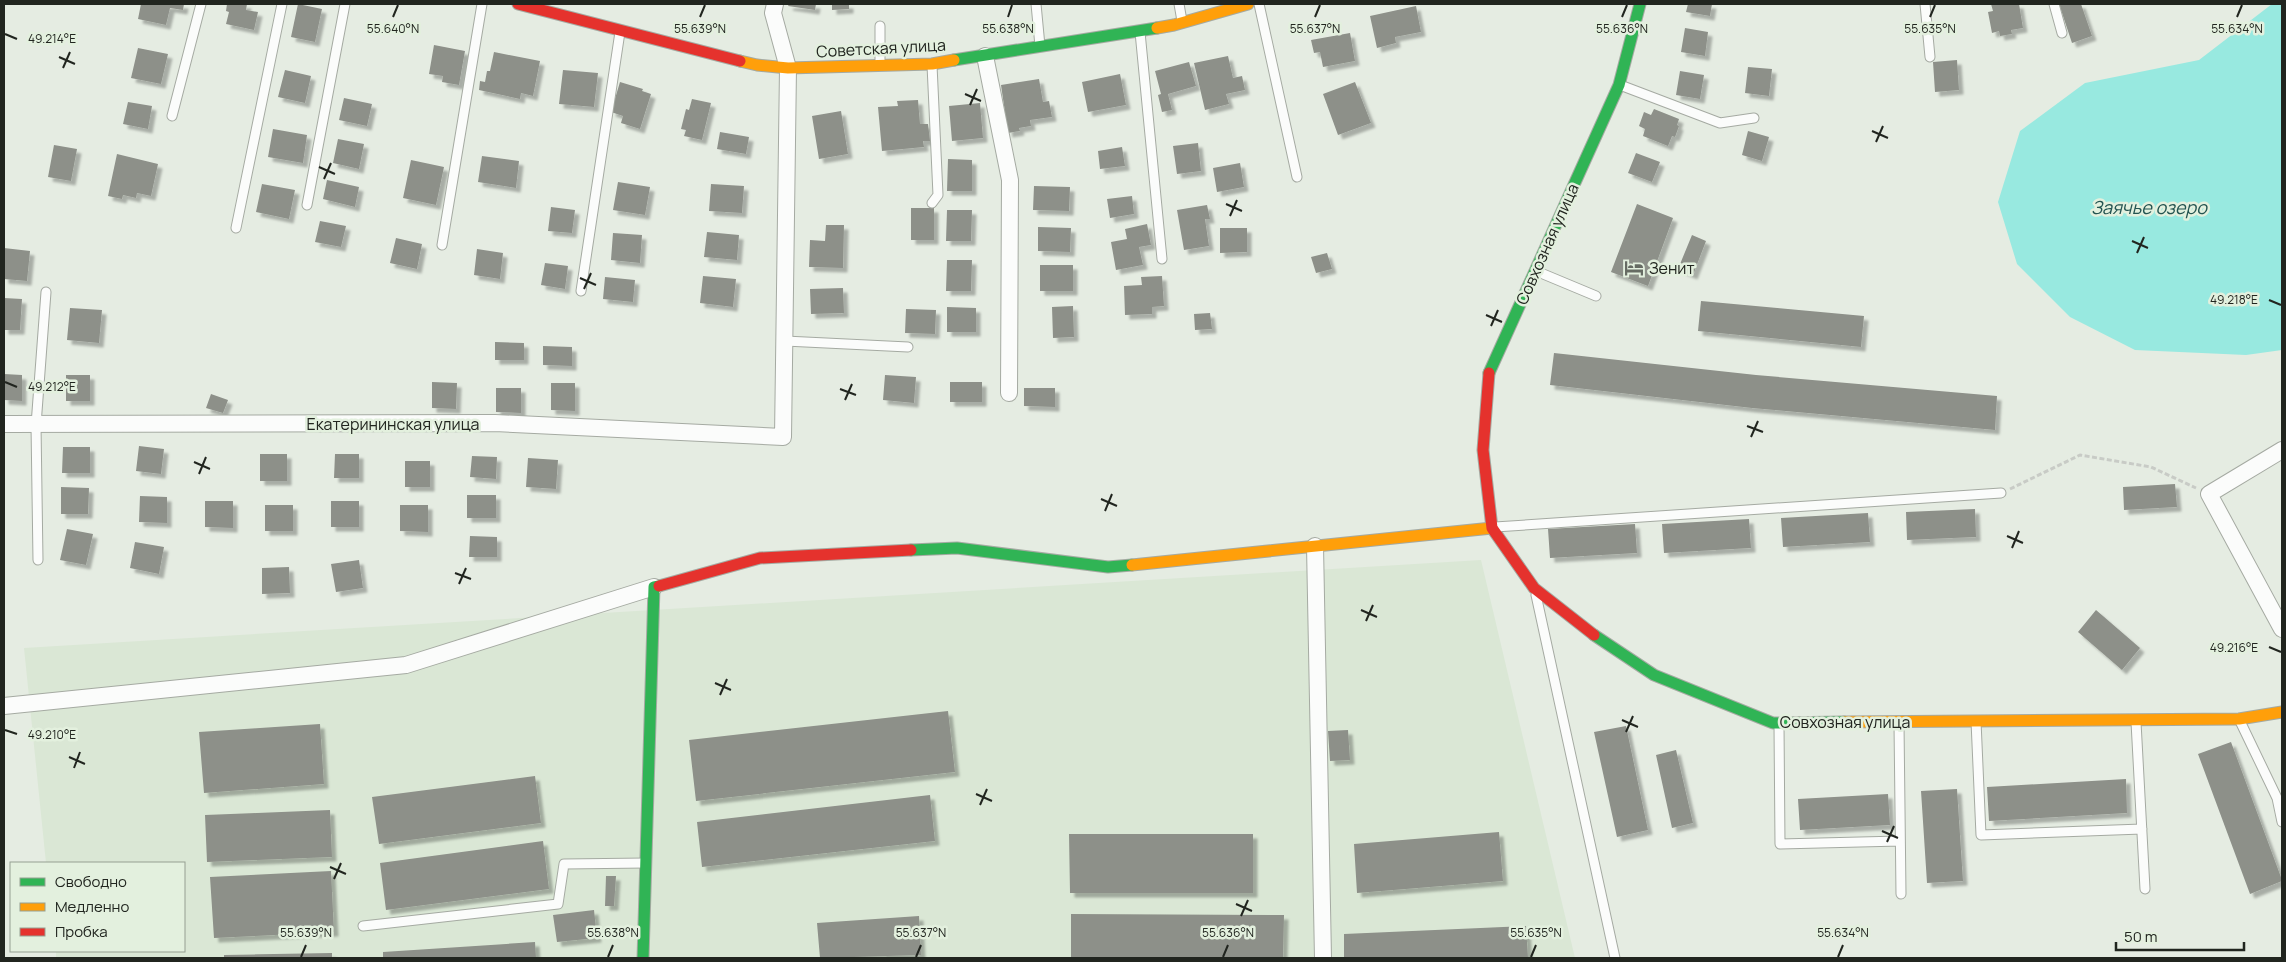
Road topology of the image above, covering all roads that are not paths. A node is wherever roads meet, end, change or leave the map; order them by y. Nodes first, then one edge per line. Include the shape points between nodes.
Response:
1 (201, 4) edge
2 (282, 4) edge
3 (345, 4) edge
4 (482, 4) edge
5 (518, 4) edge
6 (775, 4) edge
7 (1036, 4) edge
8 (1179, 4) edge
9 (1248, 4) edge
10 (1259, 4) edge
11 (1640, 4) edge
12 (1925, 4) edge
13 (2054, 4) edge
14 (1182, 22) junction
15 (880, 26) dead end
16 (620, 30) junction
17 (1140, 30) junction
18 (2062, 33) dead end
19 (1040, 46) junction
20 (984, 56) junction
21 (1930, 57) dead end
22 (932, 64) junction
23 (880, 66) junction
24 (788, 68) junction
25 (1619, 85) junction
26 (172, 116) dead end
27 (1754, 118) dead end
28 (1297, 178) dead end
29 (932, 203) dead end
30 (307, 205) dead end
31 (236, 228) dead end
32 (442, 245) dead end
33 (1162, 259) dead end
34 (1535, 271) junction
35 (582, 291) dead end
36 (46, 292) dead end
37 (1596, 296) dead end
38 (785, 341) junction
39 (908, 347) dead end
40 (1009, 393) dead end
41 (4, 424) edge
42 (36, 426) junction
43 (2282, 450) edge
44 (2001, 493) road end
45 (1492, 528) junction
46 (1314, 546) junction
47 (38, 560) dead end
48 (654, 587) junction
49 (1534, 588) junction
50 (2282, 629) edge
51 (4, 706) edge
52 (2282, 712) edge
53 (2239, 719) junction
54 (2136, 720) junction
55 (1976, 721) junction
56 (1899, 722) junction
57 (1779, 723) junction
58 (2282, 822) edge
59 (2142, 829) junction
60 (1900, 841) junction
61 (646, 863) junction
62 (2145, 889) dead end
63 (1901, 894) dead end
64 (362, 926) dead end
65 (644, 958) edge
66 (1323, 958) edge
67 (1615, 958) edge

1 - 26 lane
2 - 31 lane
3 - 30 lane
4 - 32 lane
5 - 16 street, Советская улица
6 - 24 street via 773,13
7 - 19 lane
8 - 14 lane
9 - 14 street, Советская улица
10 - 28 lane
11 - 25 street, Совхозная улица
12 - 21 lane
13 - 18 lane
14 - 17 street, Советская улица
15 - 23 lane
16 - 24 street, Советская улица via 757,65
16 - 35 lane
17 - 19 street, Советская улица
17 - 33 lane
19 - 20 street, Советская улица
20 - 22 street, Советская улица
20 - 40 street via 1010,180
22 - 23 street, Советская улица
22 - 29 lane via 938,195
23 - 24 street, Советская улица
24 - 38 street
25 - 27 lane via 1720,124
25 - 34 street, Совхозная улица
34 - 37 lane
34 - 45 street, Совхозная улица via 1486,377 1483,450
36 - 42 lane
38 - 39 lane
38 - 42 street, Екатерининская улица via 783,437 495,424
41 - 42 street, Екатерининская улица
42 - 47 lane
43 - 50 street via 2209,494
44 - 45 lane
45 - 46 street
45 - 49 street, Совхозная улица
46 - 48 street via 1108,567 957,548 760,558
46 - 66 street
48 - 51 street via 406,665
48 - 61 street
49 - 57 street, Совхозная улица via 1593,635 1654,675
49 - 67 lane
52 - 53 street, Совхозная улица
53 - 54 street, Совхозная улица
53 - 58 lane via 2277,798
54 - 55 street, Совхозная улица
54 - 59 lane
55 - 56 street, Совхозная улица
55 - 59 lane via 1981,835
56 - 57 street, Совхозная улица
56 - 60 lane
57 - 60 lane via 1780,844
59 - 62 lane
60 - 63 lane
61 - 64 lane via 564,864 558,904
61 - 65 street

